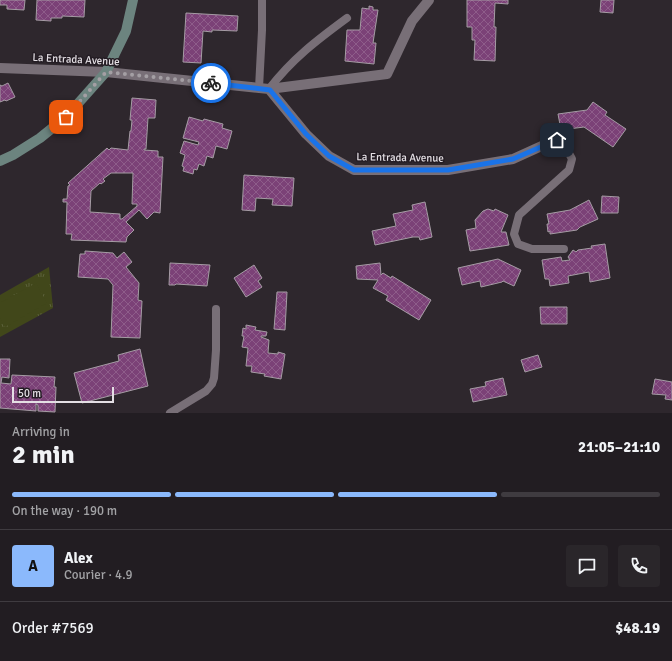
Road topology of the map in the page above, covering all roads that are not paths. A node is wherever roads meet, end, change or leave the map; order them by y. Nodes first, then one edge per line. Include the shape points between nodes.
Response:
1 (133, 0) edge
2 (262, 0) edge
3 (429, 0) edge
4 (347, 18) dead end
5 (0, 68) edge
6 (106, 72) junction
7 (259, 88) junction
8 (270, 90) junction
9 (557, 140) joint
10 (0, 162) edge
11 (564, 249) dead end
12 (216, 309) dead end
13 (170, 413) edge

1 - 6 street via 126,31
2 - 7 lane
3 - 8 street, La Entrada Avenue via 412,21 387,74
4 - 8 lane via 302,52 282,72
5 - 6 street, La Entrada Avenue
6 - 7 street, La Entrada Avenue
6 - 10 street via 66,117 40,138
7 - 8 street, La Entrada Avenue
8 - 9 street, La Entrada Avenue via 306,134 329,156 354,170 448,170 513,159
9 - 11 lane via 564,144 572,160 569,170 519,215 514,234 518,244 532,249
12 - 13 lane via 216,350 212,384 206,391

